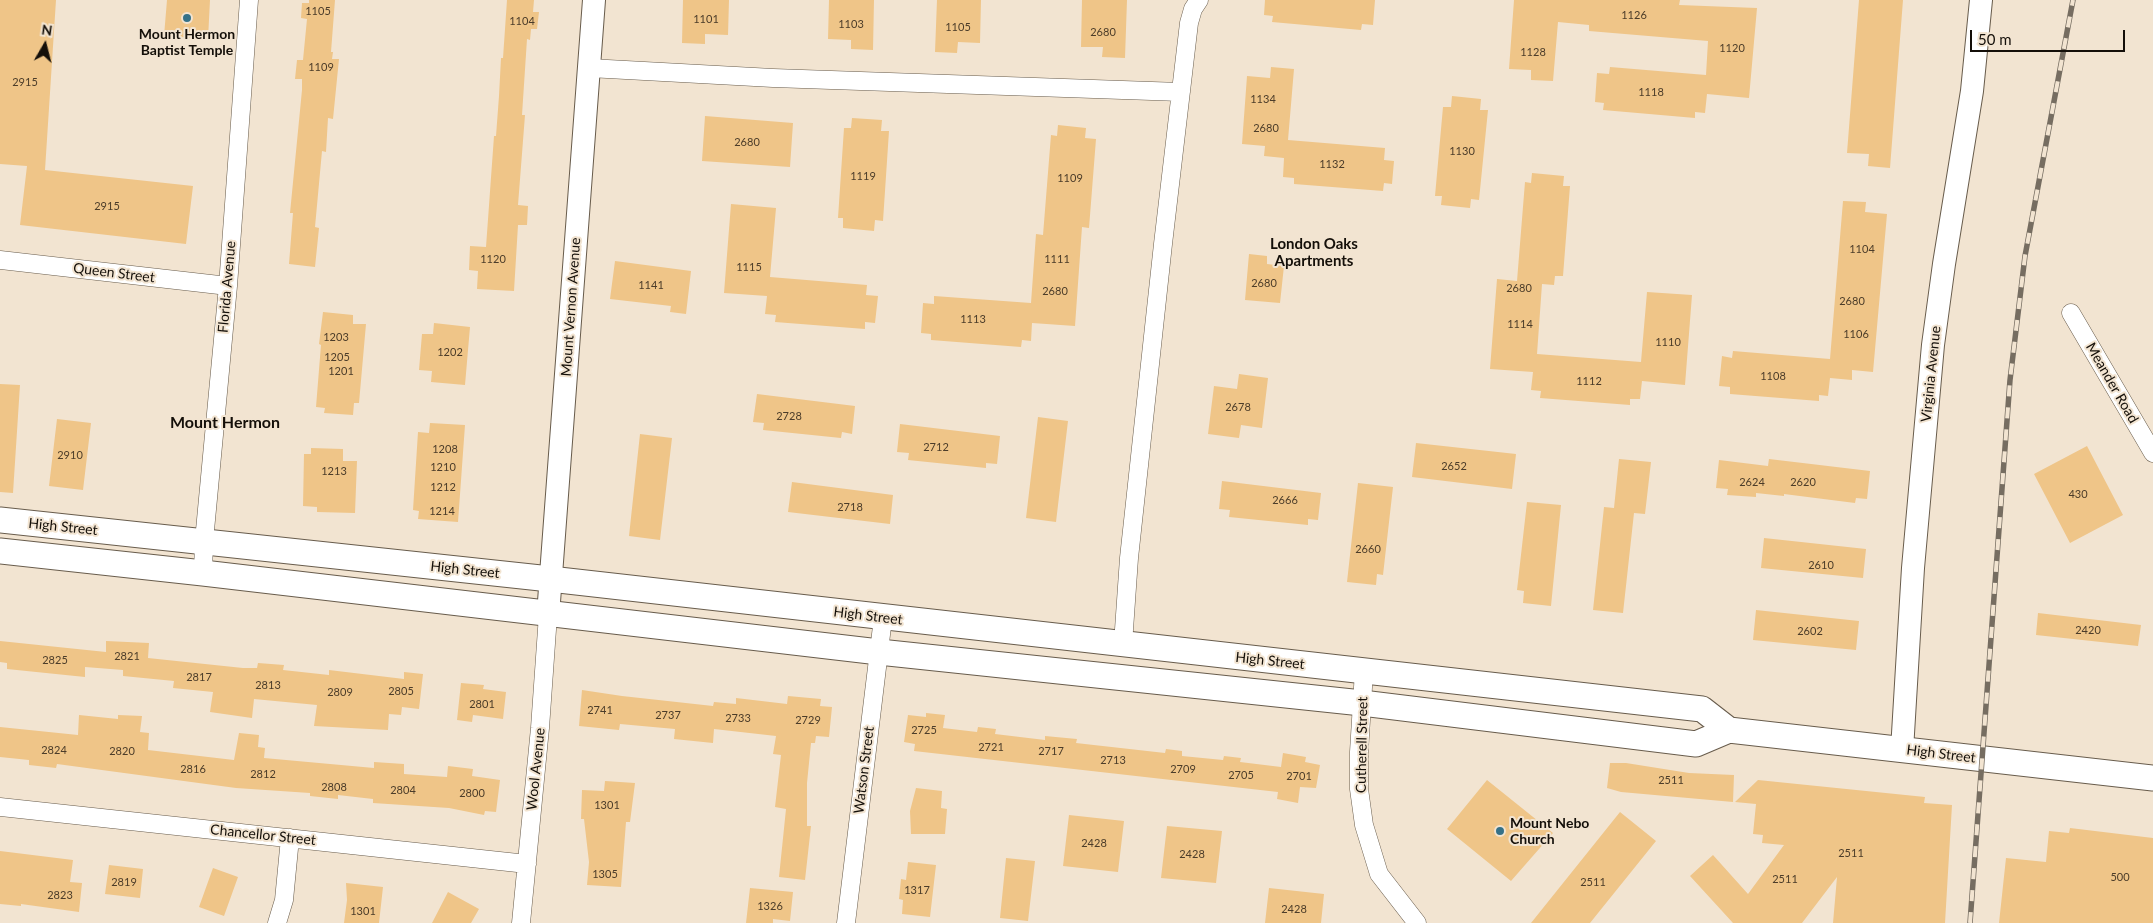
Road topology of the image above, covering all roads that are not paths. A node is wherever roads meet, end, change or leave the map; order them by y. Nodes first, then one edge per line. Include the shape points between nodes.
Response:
1 (249, 0) edge
2 (594, 0) edge
3 (1199, 0) edge
4 (1981, 0) edge
5 (589, 68) junction
6 (1181, 92) junction
7 (0, 260) edge
8 (228, 286) junction
9 (2071, 314) dead end
10 (2153, 454) edge
11 (0, 520) edge
12 (204, 541) junction
13 (0, 551) edge
14 (203, 573) junction
15 (550, 579) junction
16 (548, 614) junction
17 (883, 618) junction
18 (1123, 644) junction
19 (879, 652) junction
20 (1364, 671) junction
21 (1362, 703) junction
22 (1729, 730) junction
23 (1902, 750) junction
24 (2153, 778) edge
25 (0, 807) edge
26 (290, 838) junction
27 (527, 864) junction
28 (277, 923) edge
29 (520, 923) edge
30 (846, 923) edge
31 (1417, 923) edge

1 - 8 street, Florida Avenue
2 - 5 street, Mount Vernon Avenue
3 - 6 street via 1189,23
4 - 23 street, Virginia Avenue via 1972,90 1933,344
5 - 6 street via 773,78
5 - 15 street, Mount Vernon Avenue
6 - 18 street via 1130,548
7 - 8 street, Queen Street
8 - 12 street, Florida Avenue
9 - 10 street, Meander Road
11 - 12 main road, High Street
12 - 14 street, Florida Avenue
12 - 15 main road, High Street
13 - 14 main road, High Street
14 - 16 main road, High Street
15 - 16 street, Mount Vernon Avenue
15 - 17 main road, High Street
16 - 19 main road, High Street
16 - 27 street, Wool Avenue
17 - 18 main road, High Street
17 - 19 street, Watson Street
18 - 20 main road, High Street
19 - 21 main road, High Street
19 - 30 street, Watson Street
20 - 21 street, Cutherell Street
20 - 22 main road, High Street via 1702,709
21 - 22 main road, High Street via 1696,744
21 - 31 street, Cutherell Street via 1359,789 1364,825 1379,874
22 - 23 main road, High Street
23 - 24 main road, High Street
25 - 26 street, Chancellor Street
26 - 27 street, Chancellor Street
26 - 28 street via 284,900
27 - 29 street, Wool Avenue

